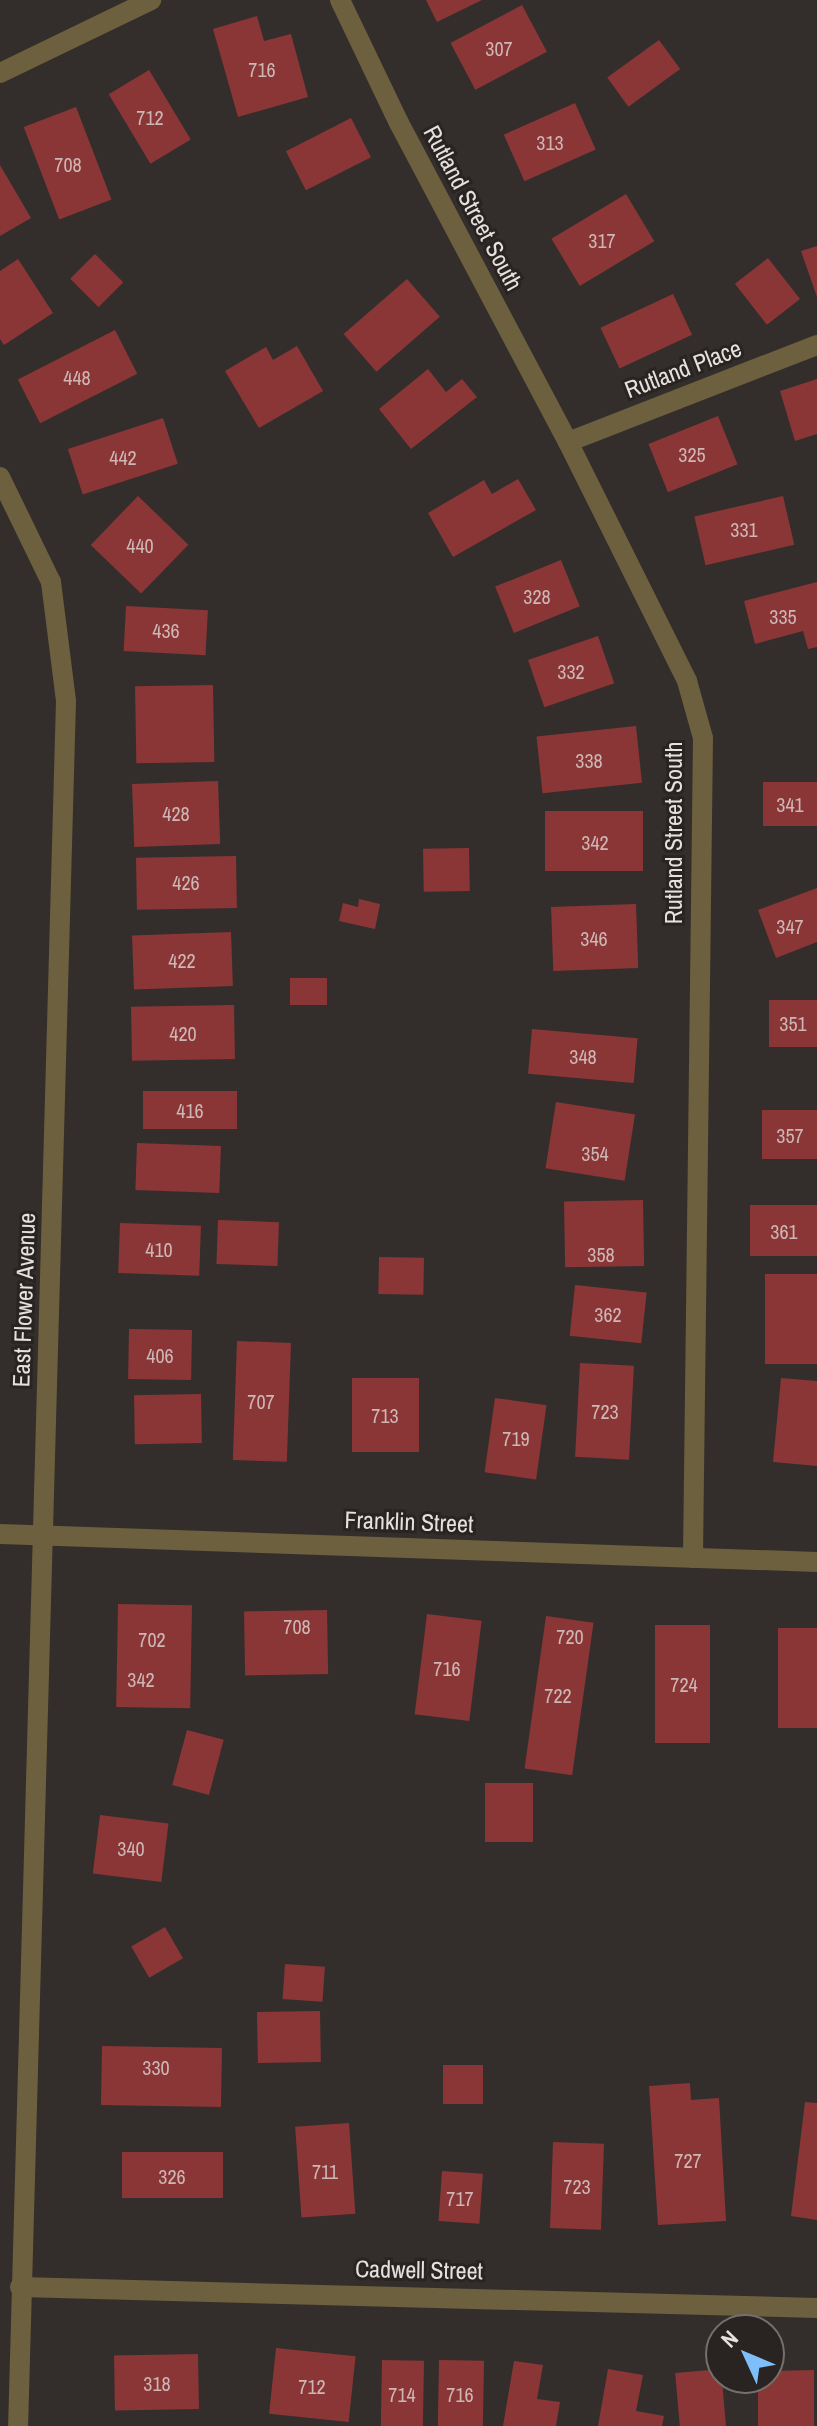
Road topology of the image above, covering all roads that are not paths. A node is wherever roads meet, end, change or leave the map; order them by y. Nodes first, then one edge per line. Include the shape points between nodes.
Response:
1 (151, 0) edge
2 (340, 0) edge
3 (0, 73) edge
4 (817, 345) edge
5 (568, 442) junction
6 (0, 477) edge
7 (0, 1534) edge
8 (44, 1536) junction
9 (693, 1558) junction
10 (817, 1562) edge
11 (20, 2287) junction
12 (817, 2308) edge
13 (18, 2426) edge

1 - 3 street
2 - 5 street, Rutland Street South
4 - 5 street, Rutland Place
5 - 9 street, Rutland Street South via 687,681 703,738
6 - 8 street, East Flower Avenue via 51,582 66,701
7 - 8 street, Franklin Street
8 - 9 street, Franklin Street
8 - 11 street, East Flower Avenue
9 - 10 street, Franklin Street
11 - 12 street, Cadwell Street
11 - 13 street, East Flower Avenue

